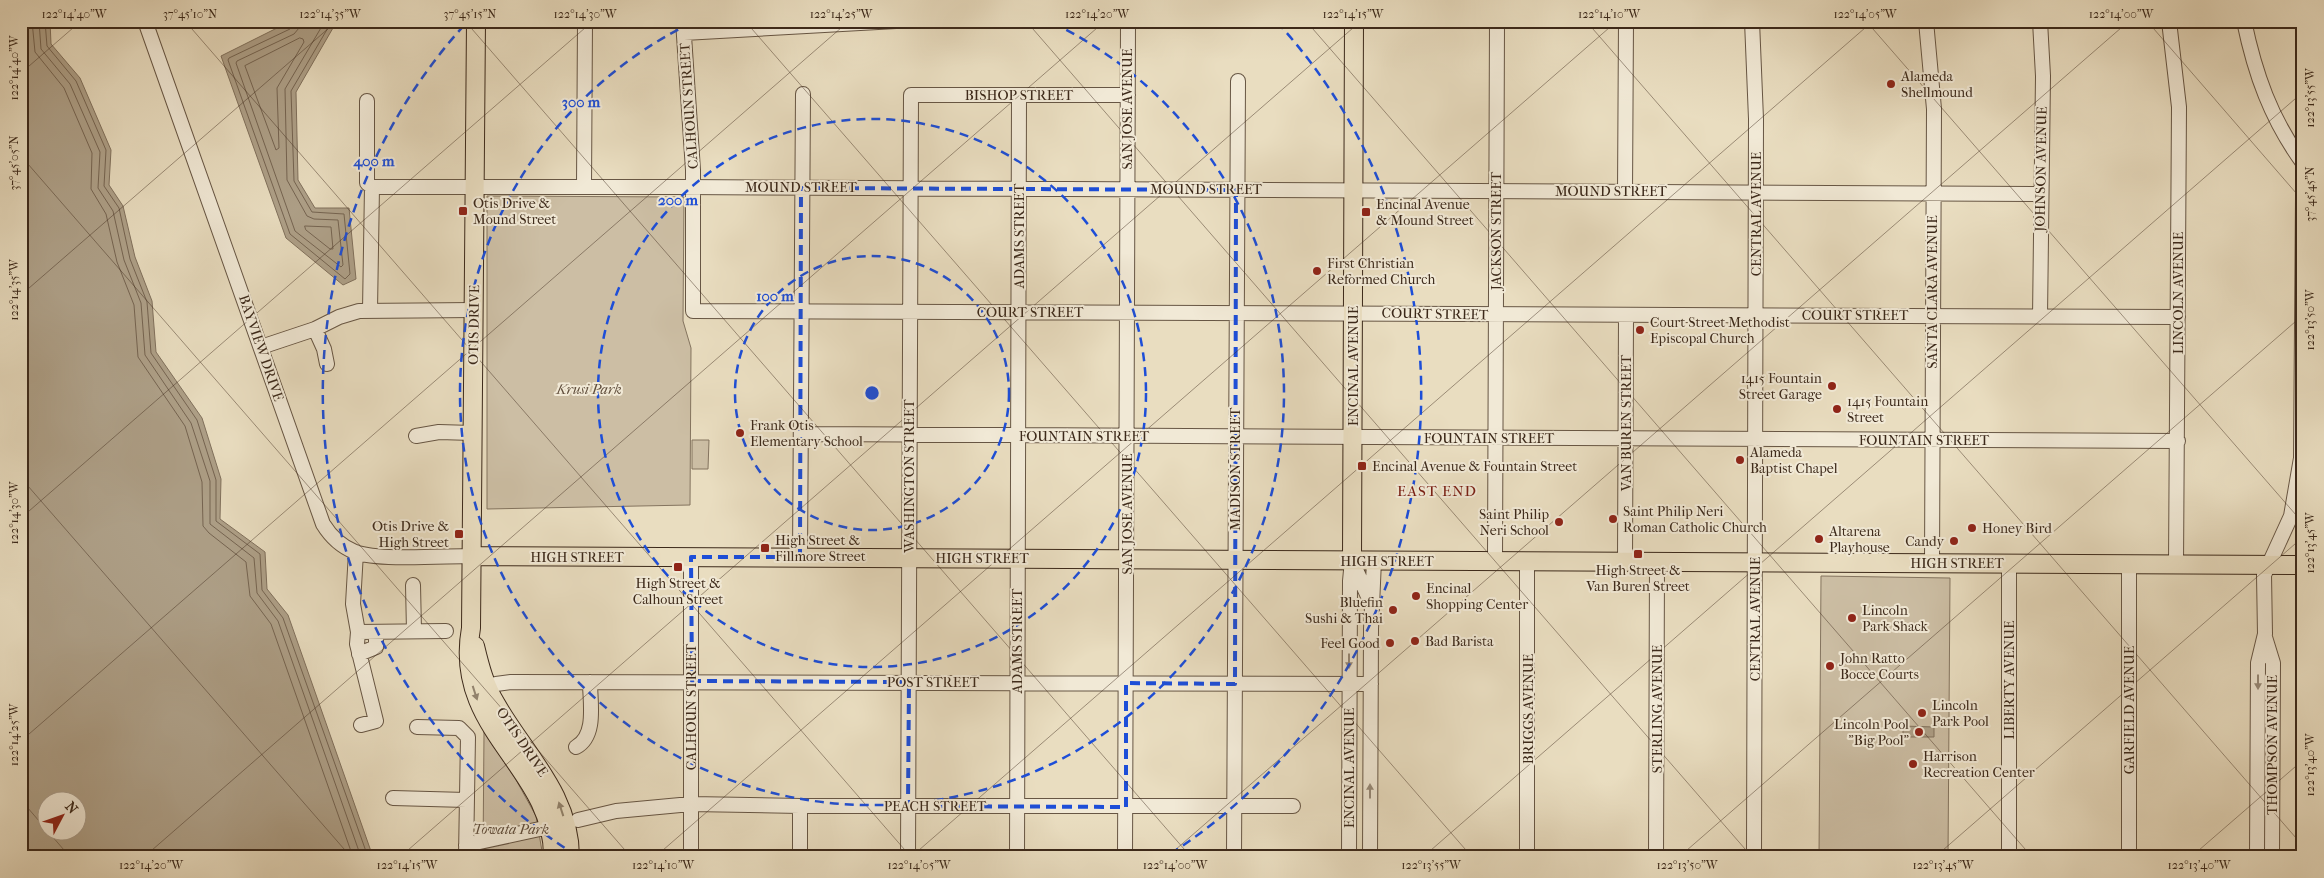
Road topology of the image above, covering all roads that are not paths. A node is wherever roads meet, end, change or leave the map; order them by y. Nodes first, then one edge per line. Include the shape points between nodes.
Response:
1 (145, 21) edge
2 (476, 21) edge
3 (585, 21) edge
4 (896, 21) edge
5 (1128, 21) edge
6 (1354, 21) edge
7 (1497, 21) edge
8 (1626, 21) edge
9 (1752, 21) edge
10 (1926, 21) edge
11 (2040, 21) edge
12 (2169, 21) edge
13 (2244, 21) edge
14 (684, 27) edge
15 (1238, 81) dead end
16 (803, 94) dead end
17 (911, 94) joint
18 (1019, 95) junction
19 (1128, 95) junction
20 (367, 101) dead end
21 (2303, 163) edge
22 (475, 186) junction
23 (584, 186) junction
24 (372, 187) junction
25 (693, 187) junction
26 (801, 188) junction
27 (910, 188) junction
28 (1019, 188) junction
29 (1127, 188) junction
30 (1236, 190) junction
31 (1354, 190) junction
32 (1496, 191) junction
33 (1625, 192) junction
34 (1756, 192) junction
35 (1933, 193) junction
36 (2040, 194) junction
37 (2303, 198) edge
38 (370, 310) junction
39 (474, 310) junction
40 (693, 311) joint
41 (802, 312) junction
42 (910, 312) junction
43 (1018, 312) junction
44 (1236, 312) junction
45 (1127, 313) junction
46 (1353, 313) junction
47 (1495, 315) junction
48 (1626, 315) junction
49 (1756, 315) junction
50 (1932, 316) junction
51 (2040, 317) junction
52 (2178, 318) junction
53 (316, 329) junction
54 (261, 347) junction
55 (327, 364) dead end
56 (472, 433) junction
57 (801, 434) junction
58 (909, 434) junction
59 (1018, 435) junction
60 (416, 436) dead end
61 (1126, 436) junction
62 (1235, 437) junction
63 (1353, 438) junction
64 (1496, 438) junction
65 (1625, 438) junction
66 (1755, 439) junction
67 (1931, 440) junction
68 (2178, 441) junction
69 (2302, 458) edge
70 (356, 552) junction
71 (472, 556) junction
72 (691, 557) junction
73 (800, 557) junction
74 (908, 558) junction
75 (1017, 558) junction
76 (1127, 560) junction
77 (1235, 560) junction
78 (1352, 560) junction
79 (1374, 560) junction
80 (1496, 561) junction
81 (1527, 561) junction
82 (1625, 561) junction
83 (1657, 561) junction
84 (1756, 562) junction
85 (1932, 563) junction
86 (2010, 564) junction
87 (2129, 564) junction
88 (2176, 564) junction
89 (2270, 565) junction
90 (2303, 565) edge
91 (413, 585) dead end
92 (1372, 604) junction
93 (471, 628) junction
94 (414, 631) junction
95 (446, 631) dead end
96 (358, 632) junction
97 (376, 633) junction
98 (2264, 634) junction
99 (359, 654) junction
100 (692, 681) junction
101 (590, 682) junction
102 (909, 682) junction
103 (1017, 683) junction
104 (1126, 683) junction
105 (496, 684) dead end
106 (1235, 684) junction
107 (1349, 684) junction
108 (1371, 684) junction
109 (361, 725) dead end
110 (417, 728) dead end
111 (576, 747) dead end
112 (393, 798) dead end
113 (466, 800) junction
114 (691, 804) junction
115 (800, 806) junction
116 (908, 806) junction
117 (1017, 806) junction
118 (1293, 806) dead end
119 (1126, 807) junction
120 (1234, 807) junction
121 (1349, 810) junction
122 (1370, 810) junction
123 (578, 820) dead end
124 (549, 827) junction
125 (466, 851) edge
126 (553, 857) edge
127 (570, 857) edge
128 (691, 857) edge
129 (800, 857) edge
130 (908, 857) edge
131 (1017, 857) edge
132 (1125, 857) edge
133 (1234, 857) edge
134 (1349, 857) edge
135 (1370, 857) edge
136 (1527, 857) edge
137 (1656, 857) edge
138 (1754, 857) edge
139 (2009, 857) edge
140 (2129, 857) edge
141 (2257, 857) edge
142 (2272, 857) edge

1 - 54 street, BAYVIEW DRIVE
2 - 22 main road, OTIS DRIVE
3 - 23 street
4 - 14 street
5 - 19 street, SAN JOSE AVENUE
6 - 31 main road, ENCINAL AVENUE
7 - 32 street, JACKSON STREET
8 - 33 street
9 - 34 street, CENTRAL AVENUE via 1756,79
10 - 35 street, SANTA CLARA AVENUE via 1934,109
11 - 36 street, JOHNSON AVENUE via 2043,61
12 - 52 street, LINCOLN AVENUE via 2179,107
13 - 21 street via 2261,89 2276,122
14 - 25 street, CALHOUN STREET
15 - 30 street, MADISON STREET
16 - 26 street
17 - 18 street, BISHOP STREET
17 - 27 street, WASHINGTON STREET
18 - 19 street, BISHOP STREET
18 - 28 street, ADAMS STREET
19 - 29 street, SAN JOSE AVENUE
20 - 24 street via 368,183
22 - 23 street, MOUND STREET
22 - 24 street, MOUND STREET
22 - 39 main road, OTIS DRIVE
23 - 25 street, MOUND STREET
24 - 38 street
25 - 26 street, MOUND STREET
25 - 40 street, CALHOUN STREET
26 - 27 street, MOUND STREET
26 - 41 street
27 - 28 street, MOUND STREET
27 - 42 street, WASHINGTON STREET
28 - 29 street, MOUND STREET
28 - 43 street, ADAMS STREET
29 - 30 street, MOUND STREET
29 - 45 street, SAN JOSE AVENUE
30 - 31 street, MOUND STREET
30 - 44 street, MADISON STREET
31 - 32 street, MOUND STREET
31 - 46 main road, ENCINAL AVENUE
32 - 33 street, MOUND STREET
32 - 47 street, JACKSON STREET
33 - 34 street, MOUND STREET
34 - 35 street, MOUND STREET
34 - 49 street, CENTRAL AVENUE
35 - 36 street, MOUND STREET
35 - 50 street, SANTA CLARA AVENUE
36 - 51 street, JOHNSON AVENUE
37 - 69 street, THOMPSON AVENUE
38 - 39 street
38 - 53 street via 344,315
39 - 56 main road, OTIS DRIVE
40 - 41 street, COURT STREET
41 - 42 street, COURT STREET
41 - 57 street
42 - 43 street, COURT STREET
42 - 58 street, WASHINGTON STREET
43 - 45 street, COURT STREET
43 - 59 street, ADAMS STREET
44 - 45 street, COURT STREET
44 - 46 street, COURT STREET
44 - 62 street, MADISON STREET
45 - 61 street, SAN JOSE AVENUE
46 - 47 street, COURT STREET
46 - 63 main road, ENCINAL AVENUE
47 - 48 street, COURT STREET
47 - 64 street, JACKSON STREET
48 - 49 street, COURT STREET
48 - 65 street, VAN BUREN STREET
49 - 50 street, COURT STREET
49 - 66 street, CENTRAL AVENUE
50 - 51 street, COURT STREET
50 - 67 street, SANTA CLARA AVENUE
51 - 52 street, COURT STREET
52 - 68 street, LINCOLN AVENUE
53 - 54 street
53 - 55 street
54 - 70 street, BAYVIEW DRIVE via 323,524 332,537
56 - 60 street via 440,432
56 - 71 main road, OTIS DRIVE
57 - 58 street, FOUNTAIN STREET
57 - 73 street
58 - 59 street, FOUNTAIN STREET
58 - 74 street, WASHINGTON STREET
59 - 61 street, FOUNTAIN STREET
59 - 75 street, ADAMS STREET
61 - 62 street, FOUNTAIN STREET
61 - 76 street, SAN JOSE AVENUE
62 - 63 street, FOUNTAIN STREET
62 - 77 street, MADISON STREET
63 - 64 street, FOUNTAIN STREET
63 - 78 main road, ENCINAL AVENUE
64 - 65 street, FOUNTAIN STREET
64 - 80 street, JACKSON STREET
65 - 66 street, FOUNTAIN STREET
65 - 82 street, VAN BUREN STREET
66 - 67 street, FOUNTAIN STREET
66 - 84 street, CENTRAL AVENUE
67 - 68 street, FOUNTAIN STREET
67 - 85 street, SANTA CLARA AVENUE
68 - 88 street, LINCOLN AVENUE
69 - 89 street, THOMPSON AVENUE via 2291,516
70 - 71 street, BAYVIEW DRIVE via 379,556
70 - 96 street via 353,604
71 - 72 main road, HIGH STREET
71 - 93 main road, OTIS DRIVE
72 - 73 main road, HIGH STREET
72 - 100 street, CALHOUN STREET
73 - 74 main road, HIGH STREET
74 - 75 main road, HIGH STREET
74 - 102 street, WASHINGTON STREET
75 - 76 main road, HIGH STREET
75 - 103 street, ADAMS STREET
76 - 77 main road, HIGH STREET
76 - 104 street, SAN JOSE AVENUE
77 - 78 main road, HIGH STREET
77 - 106 street, MADISON STREET
78 - 79 main road, HIGH STREET
78 - 92 street, ENCINAL AVENUE
78 -> 107 street, ENCINAL AVENUE
79 - 80 main road, HIGH STREET
79 - 92 street, ENCINAL AVENUE
80 - 81 main road, HIGH STREET
81 - 82 main road, HIGH STREET
81 - 136 street, BRIGGS AVENUE
82 - 83 main road, HIGH STREET
83 - 84 main road, HIGH STREET
83 - 137 street, STERLING AVENUE
84 - 85 main road, HIGH STREET
84 - 138 street, CENTRAL AVENUE
85 - 86 main road, HIGH STREET
86 - 87 main road, HIGH STREET
86 - 139 street, LIBERTY AVENUE
87 - 88 main road, HIGH STREET
87 - 140 street, GARFIELD AVENUE
88 - 89 main road, HIGH STREET
89 - 90 main road, HIGH STREET
89 - 98 street, THOMPSON AVENUE via 2264,577
91 - 94 street
92 - 108 street, ENCINAL AVENUE
93 -> 124 main road, OTIS DRIVE via 468,668 479,706 538,798
127 -> 93 main road, OTIS DRIVE via 566,823 557,798 487,687
94 - 95 street
94 - 97 street
96 - 97 street
96 - 99 street
97 - 99 street via 376,647
98 -> 141 street, THOMPSON AVENUE via 2258,663
98 - 142 street, THOMPSON AVENUE via 2272,664
99 - 109 street via 376,721
100 - 101 street, POST STREET
100 - 102 street, POST STREET
100 - 114 street, CALHOUN STREET
101 - 105 street, POST STREET
101 - 111 street via 589,730 583,743
102 - 103 street, POST STREET
102 - 116 street, WASHINGTON STREET
103 - 104 street, POST STREET
103 - 117 street, ADAMS STREET
104 - 106 street, POST STREET
104 - 119 street, SAN JOSE AVENUE
106 - 107 street, POST STREET
106 - 120 street, MADISON STREET
107 - 108 street, POST STREET
107 - 121 street, ENCINAL AVENUE
122 -> 108 street, ENCINAL AVENUE
110 - 113 street via 459,728 468,737
112 - 113 street
113 - 125 street
114 - 115 street, PEACH STREET
114 - 123 street, PEACH STREET via 616,811
114 - 128 street, CALHOUN STREET
115 - 116 street, PEACH STREET
115 - 129 street
116 - 117 street, PEACH STREET
116 - 130 street, WASHINGTON STREET
117 - 119 street, PEACH STREET
117 - 131 street, ADAMS STREET
118 - 120 street, PEACH STREET
119 - 120 street, PEACH STREET
119 - 132 street, SAN JOSE AVENUE
120 - 133 street, MADISON STREET
121 - 122 street
121 - 134 street, ENCINAL AVENUE
122 - 135 street, ENCINAL AVENUE
124 - 125 street
124 - 126 main road, OTIS DRIVE

